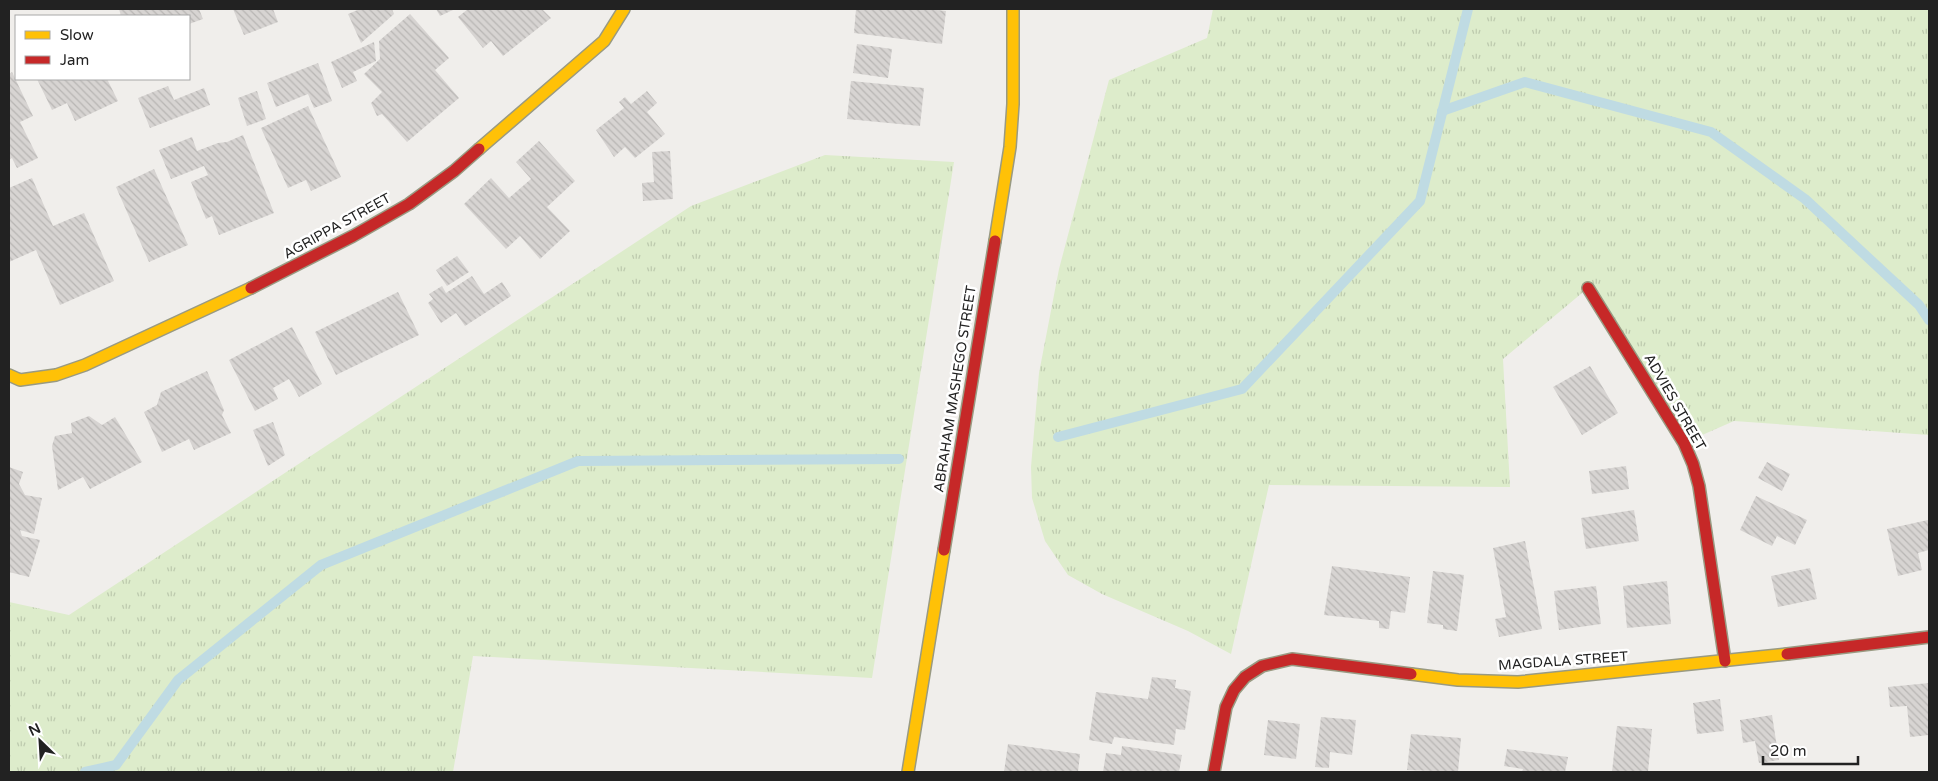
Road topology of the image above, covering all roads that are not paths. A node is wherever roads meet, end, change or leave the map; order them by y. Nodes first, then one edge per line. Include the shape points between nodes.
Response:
1 (624, 9) edge
2 (1013, 9) edge
3 (1588, 288) dead end
4 (9, 375) edge
5 (1929, 637) edge
6 (1725, 661) junction
7 (908, 772) edge
8 (1214, 772) edge

1 - 4 street, AGRIPPA STREET via 604,41 539,99 454,171 393,213 270,279 85,365 56,375 20,380
2 - 7 street, ABRAHAM MASHEGO STREET via 1010,147
3 - 6 street, ADVIES STREET via 1684,443 1693,464
5 - 6 street, MAGDALA STREET
6 - 8 street, MAGDALA STREET via 1518,682 1458,680 1292,659 1262,666 1245,677 1234,690 1226,707

